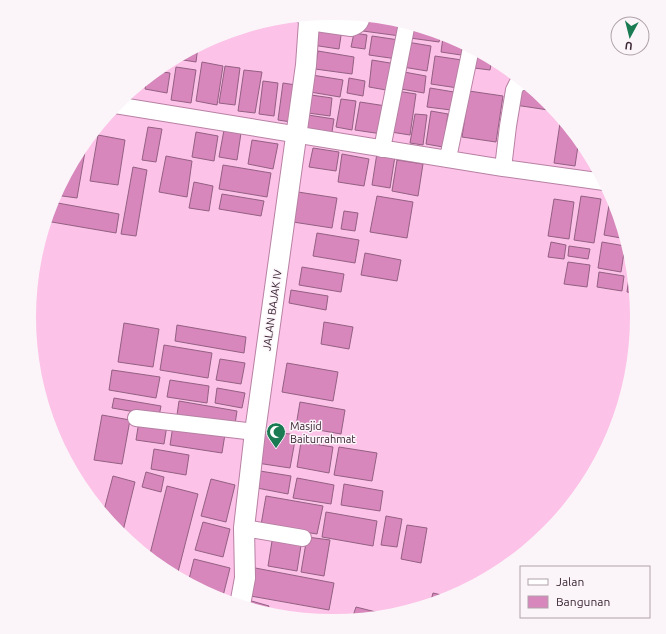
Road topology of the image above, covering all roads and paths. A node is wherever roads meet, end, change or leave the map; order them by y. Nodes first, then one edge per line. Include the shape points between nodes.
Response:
1 (317, 21) edge
2 (308, 22) edge
3 (360, 22) edge
4 (406, 29) edge
5 (470, 54) edge
6 (517, 83) edge
7 (124, 106) edge
8 (297, 135) junction
9 (382, 148) junction
10 (448, 158) junction
11 (503, 168) junction
12 (596, 181) edge
13 (136, 418) dead end
14 (255, 432) junction
15 (244, 528) junction
16 (303, 538) dead end
17 (241, 599) edge

1 - 3 street via 351,28
2 - 8 street, JALAN BAJAK IV via 306,65
4 - 9 street
5 - 10 street
6 - 11 street
7 - 8 street
8 - 9 street
8 - 14 street, JALAN BAJAK IV
9 - 10 street
10 - 11 street
11 - 12 street
13 - 14 street
14 - 15 street, JALAN BAJAK IV
15 - 16 street
15 - 17 street, JALAN BAJAK IV via 245,578

